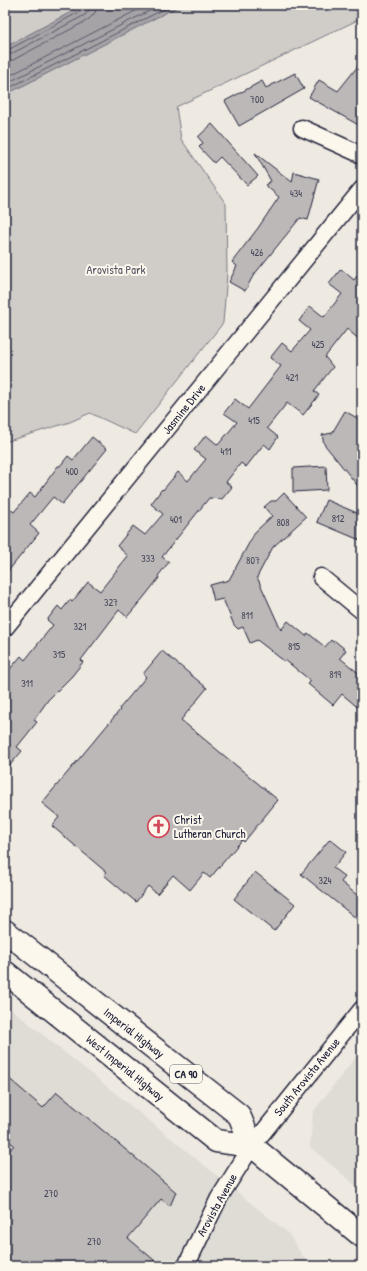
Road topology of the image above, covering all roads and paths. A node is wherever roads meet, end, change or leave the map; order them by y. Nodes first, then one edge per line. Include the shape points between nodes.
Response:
1 (302, 128) dead end
2 (362, 155) edge
3 (362, 189) edge
4 (320, 577) dead end
5 (362, 611) edge
6 (5, 628) edge
7 (13, 938) edge
8 (5, 964) edge
9 (5, 972) edge
10 (362, 1009) edge
11 (252, 1146) junction
12 (362, 1236) edge
13 (186, 1266) edge

1 - 2 street
3 - 6 street, Jasmine Drive
4 - 5 street
7 - 8 main road
7 - 11 main road, Imperial Highway / CA 90 via 239,1115
9 - 11 main road, West Imperial Highway / CA 90 via 216,1141
10 - 11 street, South Arovista Avenue
11 - 12 main road, Imperial Highway / CA 90
11 - 13 street, Arovista Avenue via 219,1198

